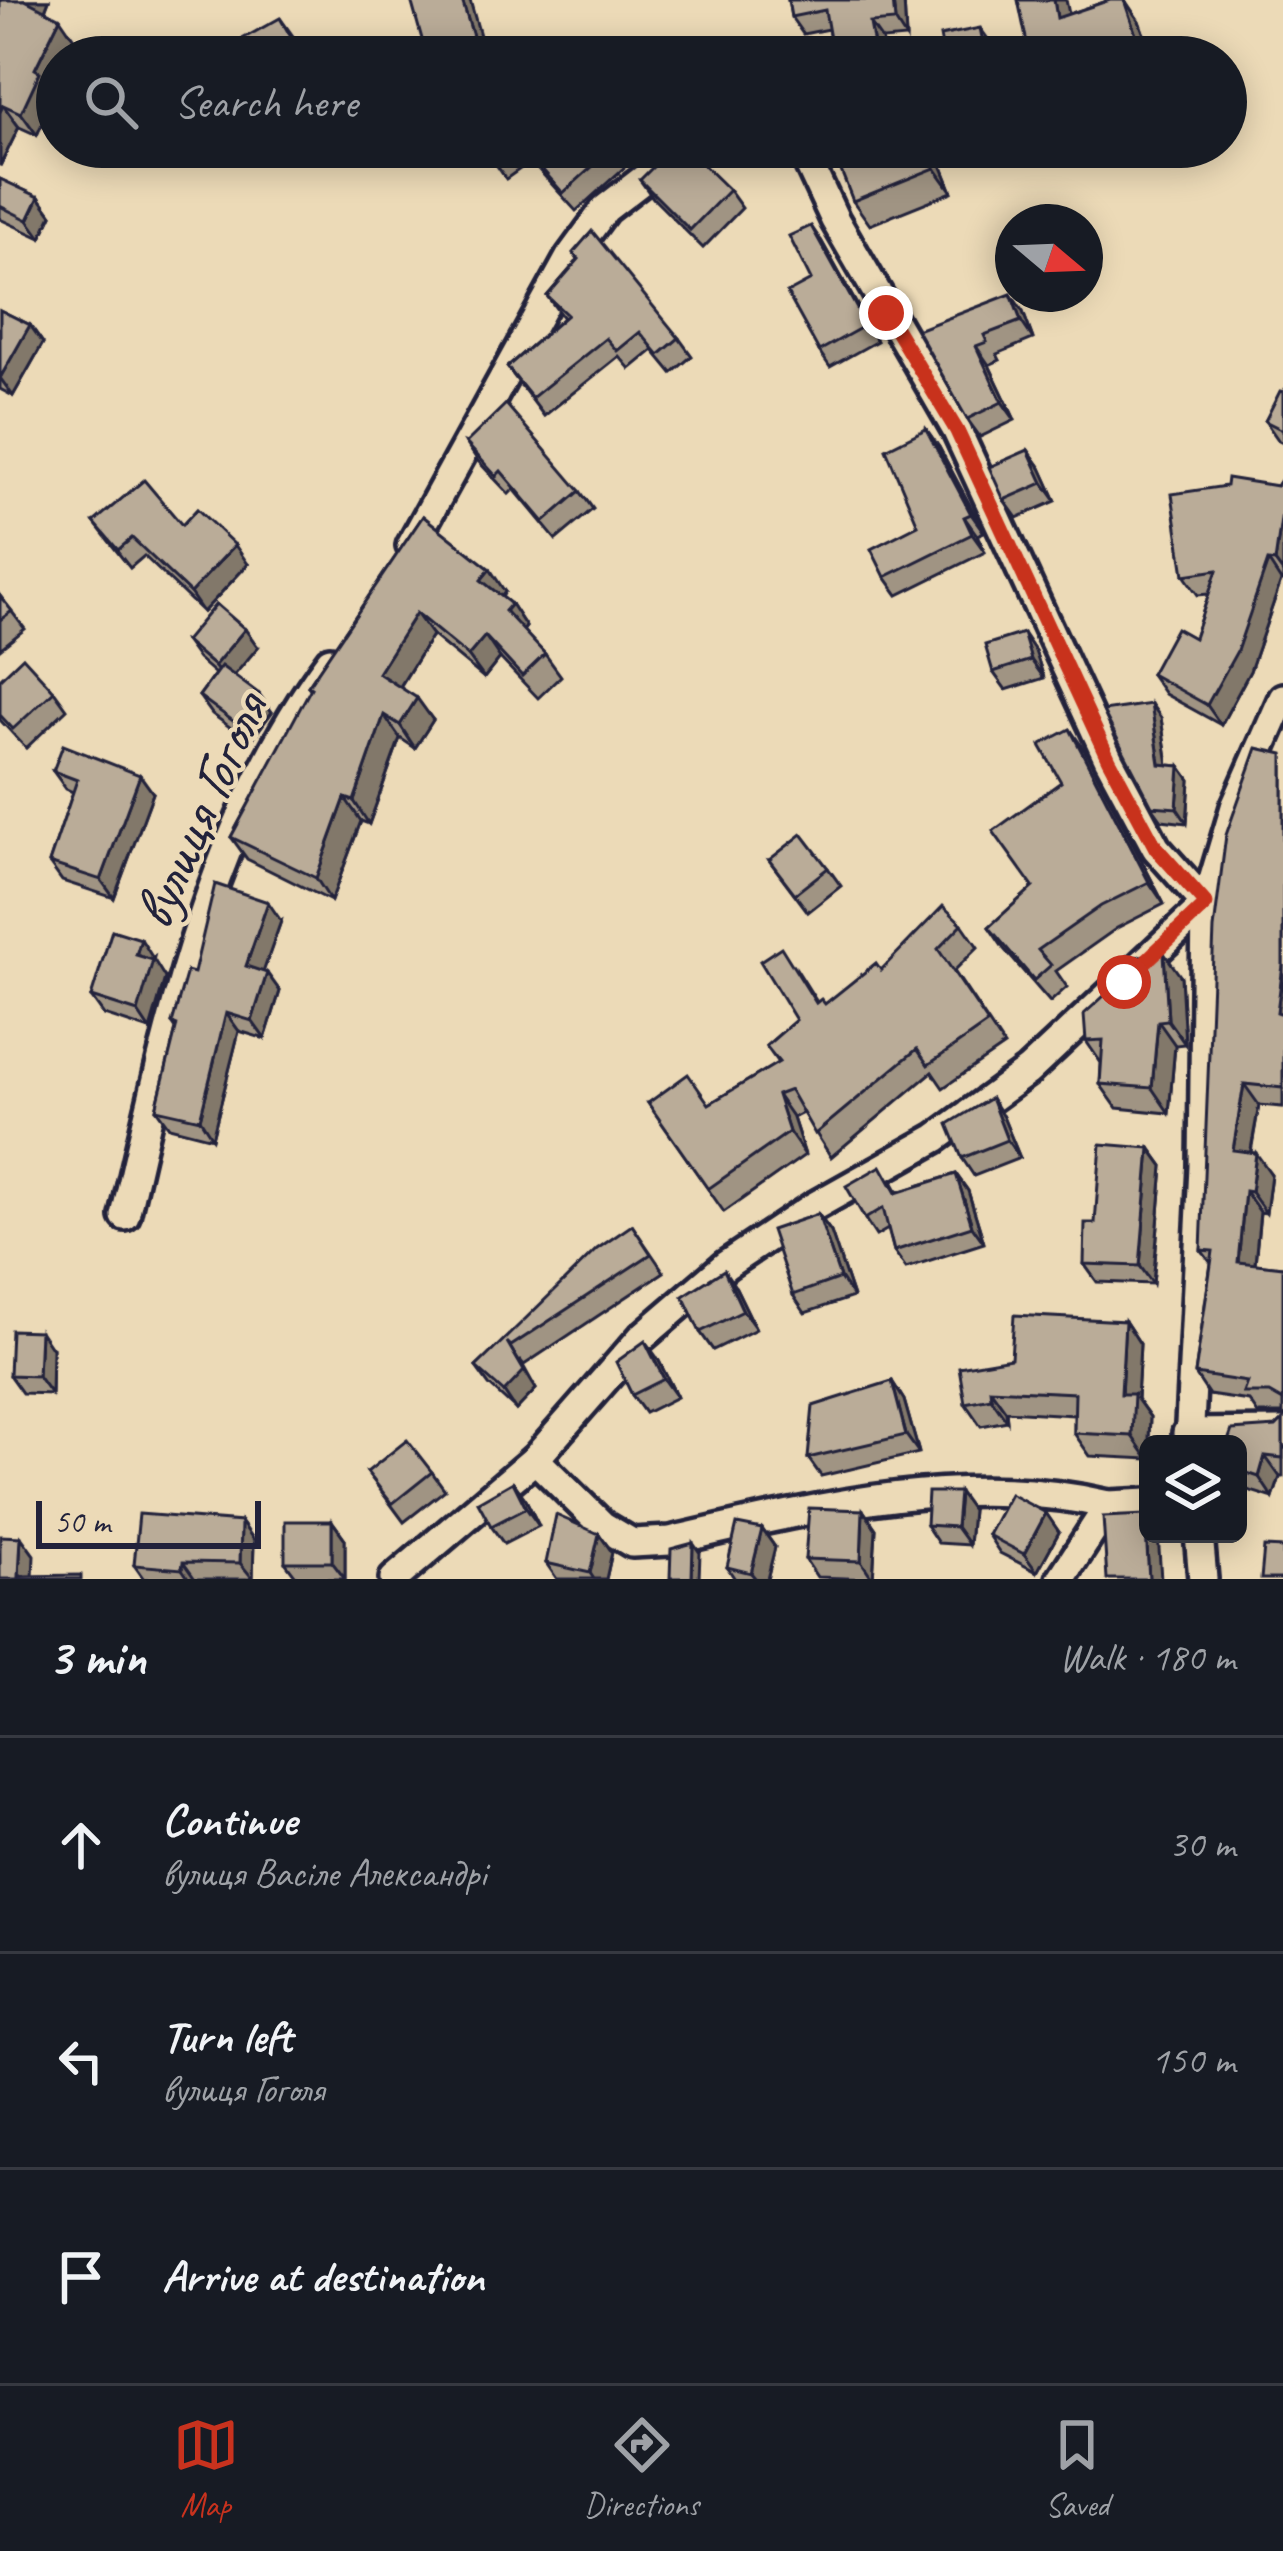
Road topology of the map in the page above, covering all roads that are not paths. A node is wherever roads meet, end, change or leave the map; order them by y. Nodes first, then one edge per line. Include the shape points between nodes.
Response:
1 (658, 168) edge
2 (811, 168) edge
3 (400, 565) edge
4 (349, 635) edge
5 (1283, 698) edge
6 (1206, 904) junction
7 (125, 1216) dead end
8 (1283, 1432) edge
9 (1188, 1435) edge
10 (1236, 1435) edge
11 (535, 1459) junction
12 (1139, 1503) edge
13 (1109, 1505) junction
14 (1200, 1543) edge
15 (394, 1579) edge
16 (1061, 1579) edge
17 (1203, 1579) edge

1 - 3 street via 605,209 581,241
2 - 6 street via 957,431 1156,848
4 - 7 street, вулиця Гоголя via 260,773 204,910
5 - 6 street via 1234,807
6 - 9 street
6 - 11 street via 1028,1071 935,1138 726,1265 642,1336
8 - 10 street
11 - 13 street via 603,1526 632,1543 932,1491 1047,1490
11 - 15 street
12 - 13 street
13 - 16 street
14 - 17 street

